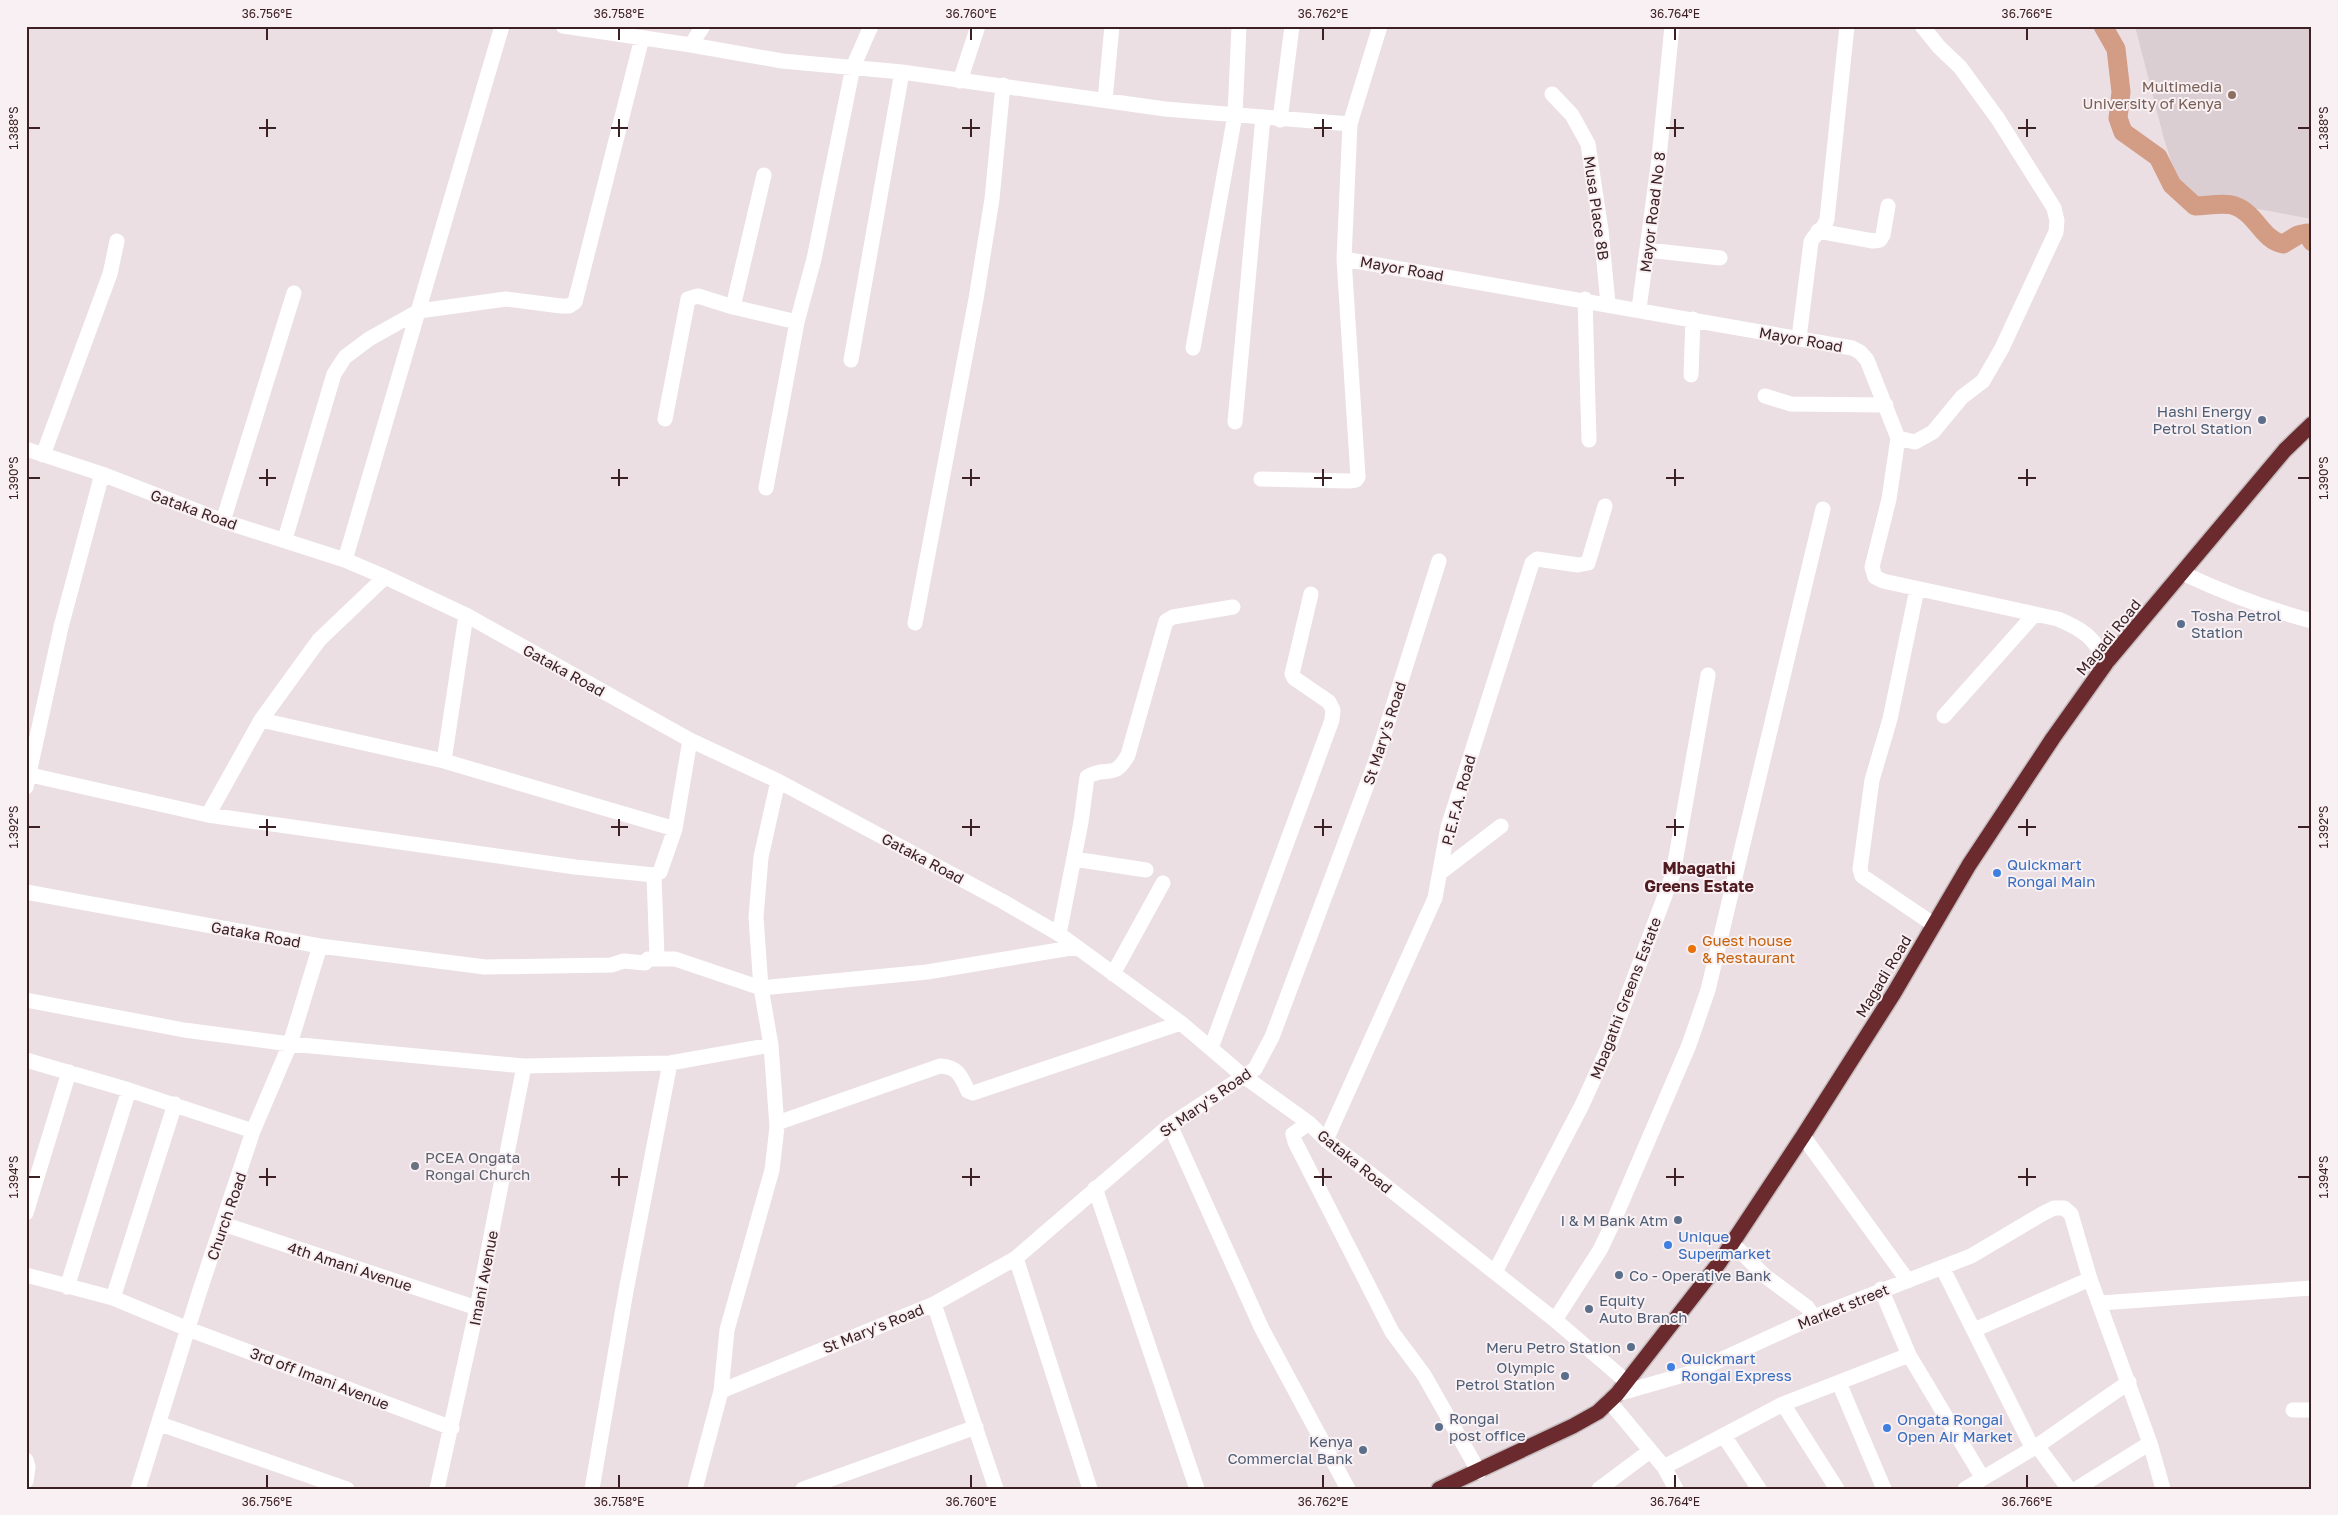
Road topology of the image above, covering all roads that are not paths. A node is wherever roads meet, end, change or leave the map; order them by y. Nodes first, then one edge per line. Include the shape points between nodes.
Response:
1 (502, 26) edge
2 (563, 26) edge
3 (703, 26) edge
4 (871, 26) edge
5 (978, 26) edge
6 (1112, 26) edge
7 (1239, 26) edge
8 (1292, 26) edge
9 (1380, 26) edge
10 (1672, 26) edge
11 (1847, 26) edge
12 (1922, 26) edge
13 (642, 38) junction
14 (692, 45) junction
15 (853, 67) junction
16 (902, 72) junction
17 (960, 81) junction
18 (1003, 85) junction
19 (1552, 94) dead end
20 (1105, 100) junction
21 (1235, 115) junction
22 (1263, 117) junction
23 (1280, 120) junction
24 (1350, 124) junction
25 (764, 175) dead end
26 (1888, 206) dead end
27 (1818, 231) junction
28 (117, 241) dead end
29 (1647, 250) junction
30 (1344, 258) junction
31 (1720, 258) dead end
32 (294, 293) dead end
33 (1585, 299) junction
34 (1608, 304) junction
35 (733, 307) junction
36 (1639, 309) junction
37 (419, 311) junction
38 (1693, 319) junction
39 (797, 322) junction
40 (1799, 338) junction
41 (1193, 348) dead end
42 (851, 360) dead end
43 (1691, 375) dead end
44 (1765, 396) dead end
45 (1886, 405) junction
46 (665, 419) dead end
47 (1235, 422) dead end
48 (2312, 424) edge
49 (1898, 438) junction
50 (1589, 440) dead end
51 (26, 449) edge
52 (43, 455) junction
53 (102, 474) junction
54 (1261, 479) dead end
55 (766, 488) dead end
56 (1604, 506) dead end
57 (1823, 509) dead end
58 (223, 521) junction
59 (285, 540) junction
60 (345, 560) junction
61 (1439, 561) dead end
62 (2182, 573) junction
63 (385, 577) junction
64 (1917, 589) junction
65 (1311, 594) dead end
66 (1233, 607) dead end
67 (466, 615) junction
68 (2034, 615) junction
69 (2312, 621) edge
70 (915, 623) dead end
71 (2108, 662) junction
72 (1708, 675) dead end
73 (1944, 716) dead end
74 (261, 720) junction
75 (690, 740) junction
76 (444, 761) junction
77 (27, 778) edge
78 (778, 782) junction
79 (208, 815) junction
80 (1501, 826) dead end
81 (675, 829) junction
82 (1074, 859) junction
83 (1146, 870) dead end
84 (1441, 872) junction
85 (654, 875) junction
86 (1163, 882) dead end
87 (26, 892) edge
88 (1933, 924) junction
89 (1059, 934) junction
90 (320, 946) junction
91 (1077, 947) junction
92 (657, 958) junction
93 (1113, 974) junction
94 (761, 988) junction
95 (26, 1000) edge
96 (1181, 1023) junction
97 (290, 1044) junction
98 (771, 1045) junction
99 (1211, 1048) junction
100 (26, 1060) edge
101 (670, 1063) junction
102 (524, 1066) junction
103 (69, 1072) junction
104 (1242, 1075) junction
105 (129, 1090) junction
106 (175, 1104) junction
107 (777, 1124) junction
108 (1309, 1124) junction
109 (1170, 1125) junction
110 (253, 1131) junction
111 (1803, 1136) junction
112 (1326, 1140) junction
113 (1096, 1188) junction
114 (26, 1213) edge
115 (223, 1224) junction
116 (1732, 1243) junction
117 (1016, 1258) junction
118 (1942, 1267) junction
119 (1495, 1272) junction
120 (26, 1275) edge
121 (2090, 1279) junction
122 (1908, 1281) junction
123 (67, 1287) junction
124 (2312, 1288) edge
125 (1881, 1289) junction
126 (112, 1298) junction
127 (2100, 1303) junction
128 (934, 1304) junction
129 (477, 1308) junction
130 (1814, 1317) junction
131 (1555, 1320) junction
132 (188, 1329) junction
133 (1974, 1330) junction
134 (1909, 1356) junction
135 (1627, 1382) junction
136 (2129, 1382) junction
137 (1839, 1383) junction
138 (721, 1391) junction
139 (1613, 1398) junction
140 (1783, 1404) junction
141 (2293, 1410) dead end
142 (2312, 1410) edge
143 (160, 1424) junction
144 (976, 1427) junction
145 (452, 1428) junction
146 (1724, 1436) junction
147 (2150, 1442) junction
148 (2035, 1448) junction
149 (1650, 1451) junction
150 (26, 1460) edge
151 (1664, 1467) junction
152 (1479, 1472) junction
153 (1982, 1477) junction
154 (26, 1481) edge
155 (138, 1489) edge
156 (347, 1489) edge
157 (437, 1489) edge
158 (592, 1489) edge
159 (695, 1489) edge
160 (803, 1489) edge
161 (996, 1489) edge
162 (1090, 1489) edge
163 (1197, 1489) edge
164 (1348, 1489) edge
165 (1439, 1489) edge
166 (1599, 1489) edge
167 (1676, 1489) edge
168 (1759, 1489) edge
169 (1837, 1489) edge
170 (1884, 1489) edge
171 (1964, 1489) edge
172 (2069, 1489) edge
173 (2076, 1489) edge
174 (2163, 1489) edge

1 - 37 street
2 - 13 street
3 - 14 street
4 - 15 street
5 - 17 street
6 - 20 street
7 - 21 street
8 - 23 street
9 - 24 street
10 - 29 street, Mayor Road No 8
11 - 27 street via 1827,219
12 - 49 street via 1960,66 1998,119 2054,208 2057,221 2056,232 2002,348 1983,380 1962,397 1933,432 1915,442
13 - 14 street
13 - 37 street via 575,302 569,306 487,300
14 - 15 street via 782,61
15 - 16 street
15 - 39 street via 814,259
16 - 17 street
16 - 42 street
17 - 18 street
18 - 20 street
18 - 70 street via 992,199 978,290
19 - 34 street, Musa Place 8B via 1572,115 1588,144
20 - 21 street
21 - 22 street
21 - 41 street
22 - 23 street
22 - 47 street
23 - 24 street
24 - 30 street
25 - 35 street
26 - 27 street via 1880,240
27 - 40 street via 1811,242
28 - 52 street via 110,274
29 - 31 street
29 - 36 street, Mayor Road No 8
30 - 33 street, Mayor Road
30 - 54 street via 1358,477 1349,481
32 - 58 street
33 - 34 street, Mayor Road
33 - 50 street
34 - 36 street, Mayor Road
35 - 39 street
35 - 46 street via 698,296 688,299
36 - 38 street, Mayor Road
37 - 59 street via 369,339 345,357 334,374
37 - 60 street
38 - 40 street, Mayor Road
38 - 43 street
39 - 55 street
40 - 45 street, Mayor Road via 1860,352 1867,360
44 - 45 street via 1790,404
45 - 49 street, Mayor Road
48 - 62 highway, Magadi Road via 2285,450
49 - 64 street, Mayor Road via 1890,499 1872,567 1875,577 1883,582
51 - 52 street, Gataka Road
52 - 53 street, Gataka Road
53 - 58 street, Gataka Road
53 - 77 street via 61,627
56 - 84 street, P.E.F.A. Road via 1588,563 1578,565 1537,559 1532,563 1448,827
57 - 131 street via 1708,990 1689,1045 1611,1227
58 - 59 street, Gataka Road
59 - 60 street, Gataka Road
60 - 63 street, Gataka Road
61 - 104 street, St Mary's Road via 1375,764 1272,1037 1254,1068
62 - 69 street via 2263,608
62 - 71 highway, Magadi Road
63 - 67 street, Gataka Road
63 - 74 street via 319,640
64 - 68 street, Mayor Road
64 - 88 street via 1890,719 1872,780 1860,869 1862,876
65 - 99 street via 1292,674 1329,702 1333,710 1332,720
66 - 82 street via 1172,617 1166,621 1128,755 1121,768 1113,772 1094,772 1087,777
67 - 75 street, Gataka Road
67 - 76 street
68 - 71 street, Mayor Road via 2058,619 2080,628 2096,642
68 - 73 street
71 - 88 highway, Magadi Road via 2012,797
72 - 119 street, Mbagathi Greens Estate via 1673,874 1608,1048
74 - 76 street
74 - 79 street
75 - 78 street, Gataka Road
75 - 81 street
76 - 81 street
77 - 79 street
78 - 89 street, Gataka Road via 1002,900
78 - 94 street via 761,857 756,917
79 - 85 street via 575,868
80 - 84 street
81 - 85 street via 660,872
82 - 83 street
82 - 89 street
84 - 112 street, P.E.F.A. Road via 1435,898
85 - 92 street
86 - 93 street
87 - 90 street, Gataka Road
88 - 111 highway, Magadi Road via 1894,993
89 - 91 street, Gataka Road
90 - 92 street, Gataka Road via 484,967 611,965 624,961 645,963 648,959
90 - 97 street, Church Road
91 - 93 street, Gataka Road
91 - 94 street, Gataka Road via 926,972
92 - 94 street, Gataka Road via 675,959
93 - 96 street, Gataka Road
94 - 98 street
95 - 97 street via 184,1030
96 - 99 street, Gataka Road
96 - 107 street via 973,1093 968,1092 960,1073 950,1066 940,1066
97 - 102 street
97 - 110 street, Church Road
98 - 101 street
98 - 107 street
99 - 104 street, Gataka Road
100 - 103 street
101 - 102 street
101 - 158 street
102 - 129 street, Imani Avenue
103 - 105 street
103 - 114 street
104 - 108 street, Gataka Road
104 - 109 street, St Mary's Road
105 - 106 street
105 - 123 street
106 - 110 street
106 - 126 street
107 - 138 street via 772,1170 727,1330
108 - 112 street, Gataka Road
108 - 152 street via 1293,1134 1295,1142 1392,1332 1424,1375
109 - 113 street, St Mary's Road
109 - 164 street via 1262,1329
110 - 115 street, Church Road
111 - 116 highway, Magadi Road
111 - 122 street
112 - 119 street, Gataka Road
113 - 117 street, St Mary's Road
113 - 163 street
115 - 129 street, 4th Amani Avenue
115 - 132 street, Church Road
116 - 130 street via 1765,1276 1807,1306
116 - 135 highway, Magadi Road
117 - 128 street, St Mary's Road
117 - 162 street
118 - 121 street, Market street via 1971,1256 2054,1208 2064,1208 2071,1214
118 - 122 street, Market street
118 - 133 street
119 - 131 street, Gataka Road
120 - 123 street, 3rd off Imani Avenue
121 - 127 street
121 - 133 street
122 - 125 street, Market street
123 - 126 street, 3rd off Imani Avenue
124 - 127 street
125 - 130 street, Market street
125 - 134 street
126 - 132 street, 3rd off Imani Avenue
127 - 136 street
128 - 138 street, St Mary's Road
128 - 144 street
129 - 145 street, Imani Avenue
130 - 139 street, Market street via 1694,1372
131 - 135 street, Gataka Road
132 - 143 street, Church Road
132 - 145 street, 3rd off Imani Avenue
133 - 148 street
134 - 137 street
134 - 153 street
135 - 139 highway, Magadi Road
136 - 147 street
136 - 148 street
137 - 140 street
137 - 170 street
138 - 159 street
139 - 149 street
139 - 152 highway, Magadi Road via 1598,1412 1573,1426
140 - 146 street
140 - 169 street
141 - 142 street
143 - 155 street, Church Road
143 - 156 street
144 - 160 street
144 - 161 street
145 - 157 street, Imani Avenue
146 - 151 street
146 - 168 street
147 - 173 street
147 - 174 street
148 - 153 street
148 - 172 street
149 - 151 street
149 - 166 street
150 - 154 street
151 - 167 street
152 - 165 highway, Magadi Road
153 - 171 street

